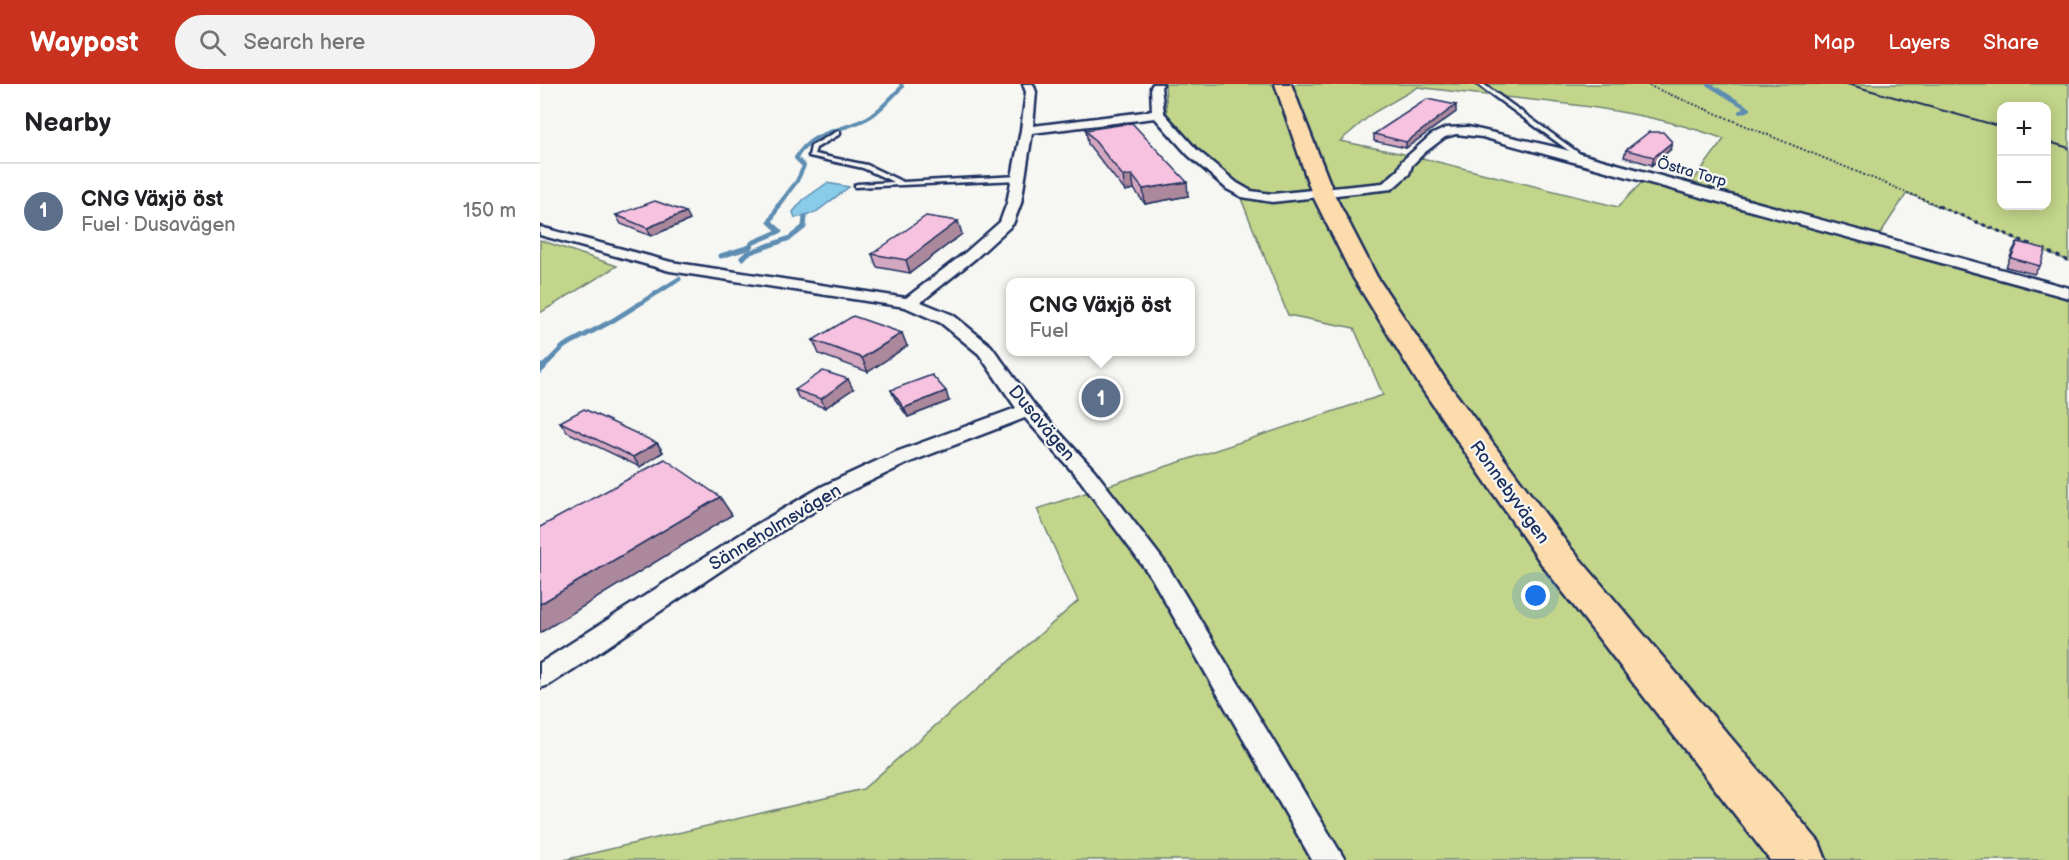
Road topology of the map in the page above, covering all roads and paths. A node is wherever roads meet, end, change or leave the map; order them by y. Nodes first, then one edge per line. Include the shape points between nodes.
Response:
1 (1028, 84) edge
2 (1158, 84) edge
3 (1283, 84) edge
4 (1480, 84) edge
5 (1645, 84) edge
6 (1158, 114) junction
7 (1027, 130) junction
8 (838, 133) dead end
9 (1585, 160) junction
10 (1019, 178) junction
11 (904, 184) junction
12 (856, 186) dead end
13 (1323, 194) junction
14 (540, 231) edge
15 (2069, 261) edge
16 (2069, 293) edge
17 (909, 303) junction
18 (1028, 410) junction
19 (540, 677) edge
20 (1329, 860) edge
21 (1801, 860) edge

1 - 7 street via 1031,92
2 - 6 street
3 - 13 main road, Ronnebyvägen
4 - 9 lane
5 - 15 path
6 - 7 street
6 - 13 street, Östra Torp via 1192,152 1247,195 1272,198
7 - 10 street
8 - 11 lane via 813,147 811,155 865,166
9 - 13 street, Östra Torp via 1457,130 1438,136 1387,186
9 - 16 street, Östra Torp
10 - 11 lane
10 - 17 street via 1006,224
11 - 12 lane
13 - 21 main road, Ronnebyvägen via 1365,277 1435,386 1556,556
14 - 17 street, Dusavägen via 670,266
17 - 18 street, Dusavägen via 947,319 985,350
18 - 19 street, Sänneholmsvägen via 894,460 832,490
18 - 20 street, Dusavägen via 1087,475 1159,571

